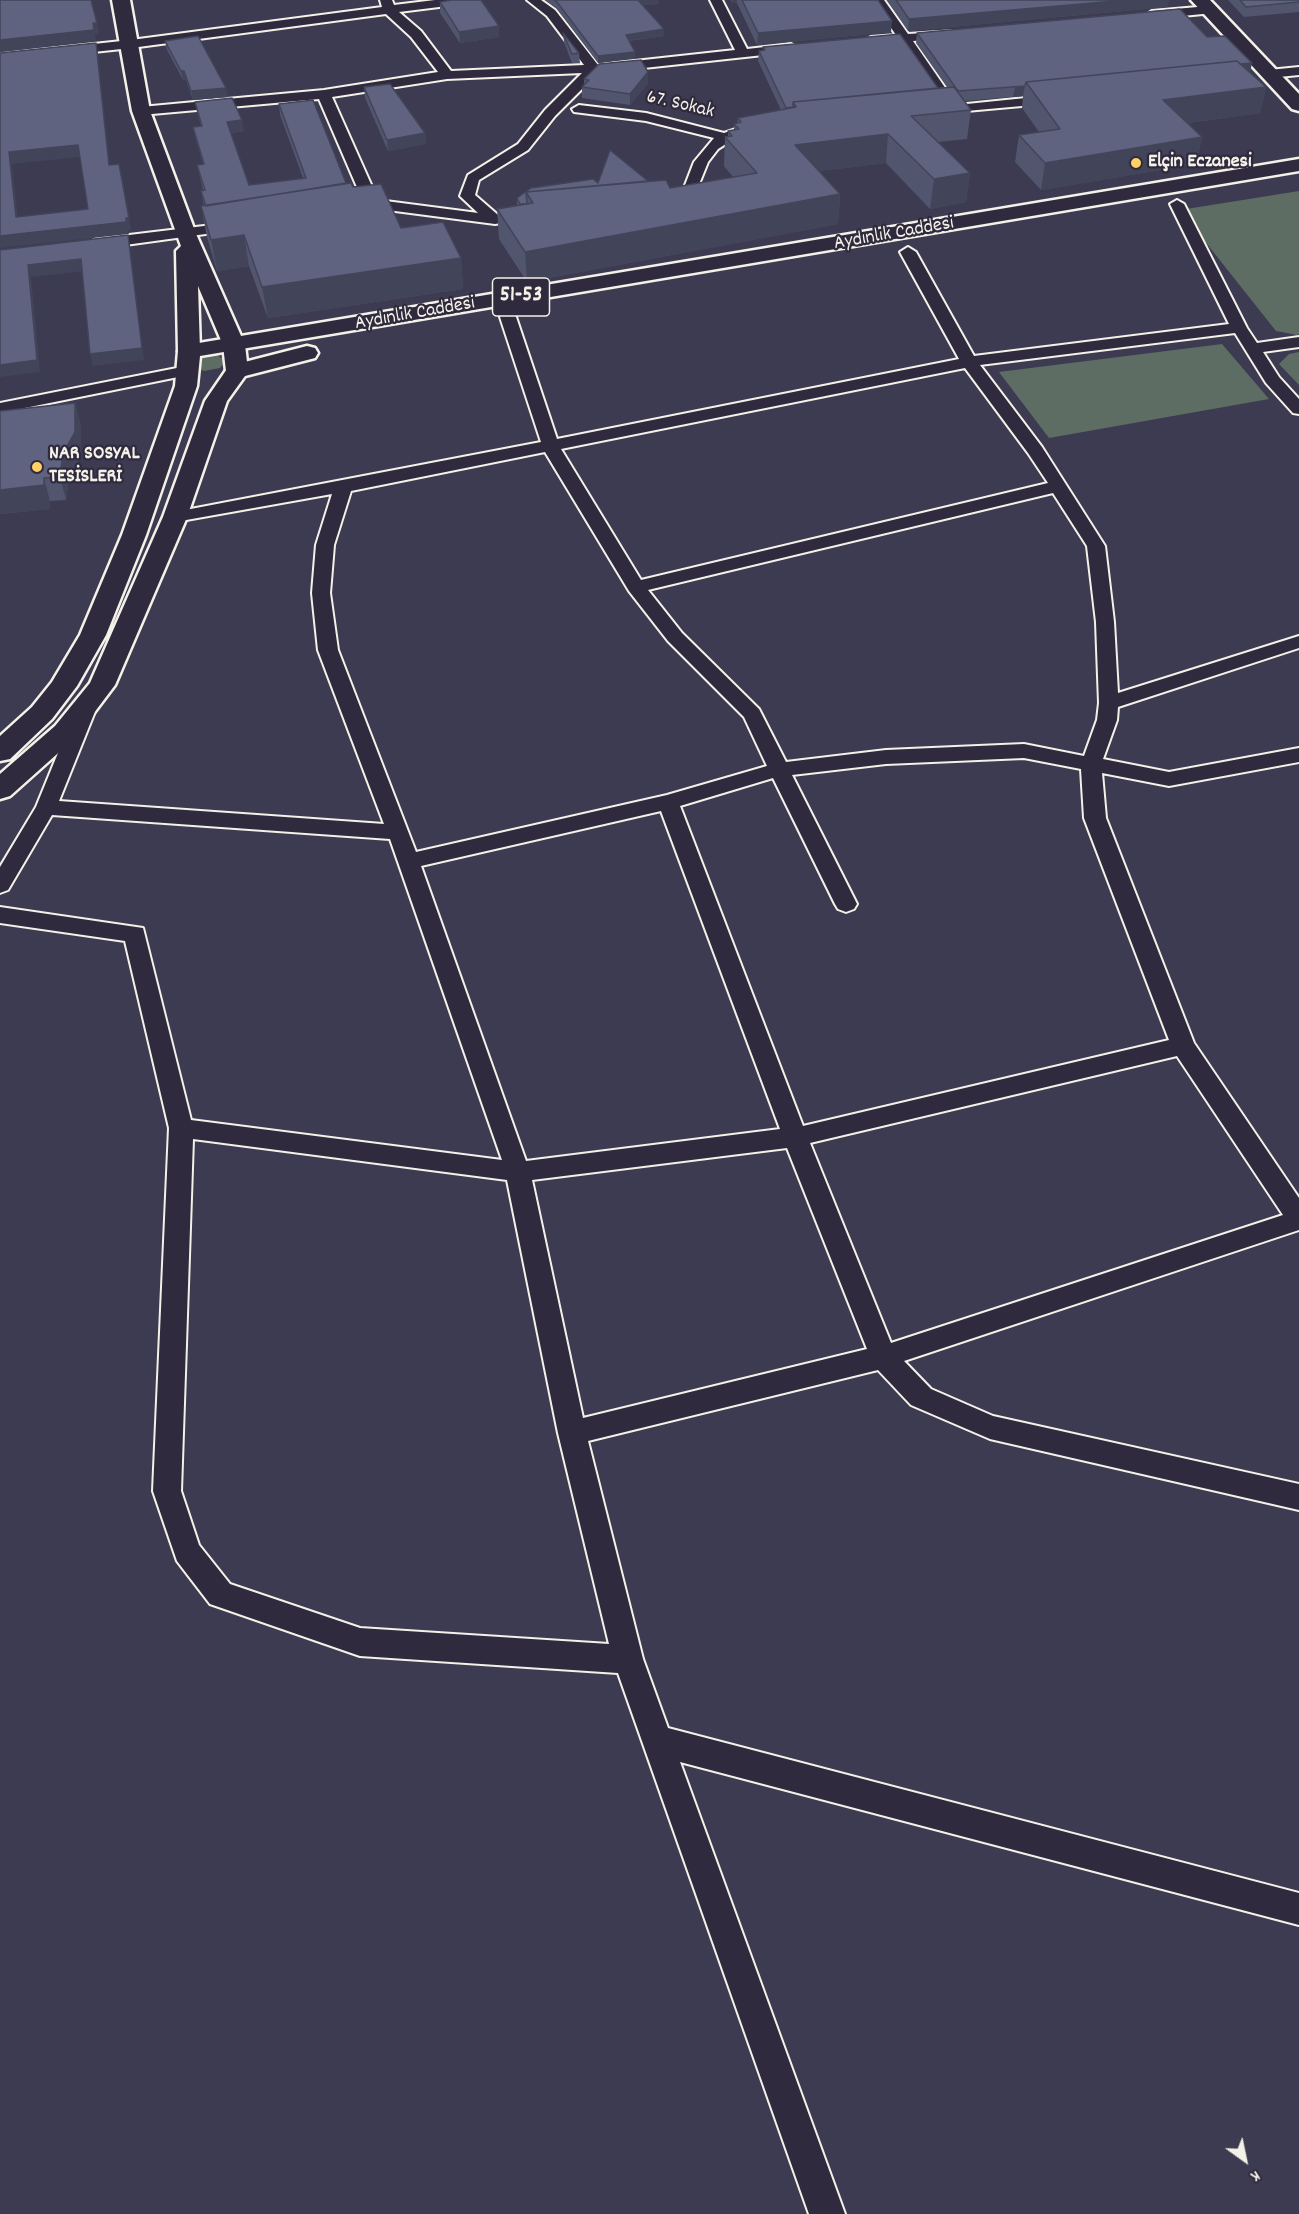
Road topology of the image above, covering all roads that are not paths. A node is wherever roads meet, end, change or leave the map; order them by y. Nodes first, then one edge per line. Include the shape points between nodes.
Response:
1 (122, 0) edge
2 (463, 0) edge
3 (533, 0) edge
4 (717, 0) edge
5 (878, 0) edge
6 (387, 5) edge
7 (1205, 5) edge
8 (1139, 16) edge
9 (963, 33) edge
10 (904, 38) junction
11 (858, 42) edge
12 (130, 44) junction
13 (800, 47) edge
14 (742, 52) junction
15 (0, 58) edge
16 (594, 69) junction
17 (1299, 71) edge
18 (447, 75) junction
19 (1271, 76) junction
20 (1249, 80) edge
21 (324, 94) junction
22 (1071, 97) edge
23 (1299, 105) edge
24 (579, 109) dead end
25 (953, 109) junction
26 (141, 111) junction
27 (929, 112) edge
28 (754, 129) edge
29 (725, 137) junction
30 (1299, 165) edge
31 (1299, 181) edge
32 (372, 204) junction
33 (659, 204) edge
34 (1177, 204) junction
35 (349, 208) edge
36 (540, 214) edge
37 (495, 220) junction
38 (256, 223) edge
39 (186, 234) junction
40 (81, 246) edge
41 (908, 252) junction
42 (508, 317) junction
43 (1239, 328) junction
44 (1299, 342) edge
45 (234, 345) junction
46 (1253, 348) junction
47 (969, 362) junction
48 (188, 367) junction
49 (237, 371) junction
50 (0, 408) edge
51 (1299, 409) edge
52 (550, 445) junction
53 (1059, 486) junction
54 (343, 487) junction
55 (175, 517) junction
56 (636, 587) junction
57 (1299, 642) edge
58 (1109, 703) junction
59 (87, 707) junction
60 (0, 753) edge
61 (1299, 754) edge
62 (1091, 764) junction
63 (781, 770) junction
64 (0, 789) edge
65 (668, 802) junction
66 (46, 807) junction
67 (398, 832) junction
68 (409, 861) junction
69 (0, 885) edge
70 (846, 904) dead end
71 (0, 915) edge
72 (1183, 1046) junction
73 (181, 1128) junction
74 (795, 1137) junction
75 (518, 1172) junction
76 (1299, 1219) edge
77 (883, 1358) junction
78 (572, 1433) junction
79 (1299, 1497) edge
80 (628, 1659) junction
81 (656, 1740) junction
82 (1299, 1909) edge
83 (827, 2214) edge

1 - 12 main road
2 - 6 street
3 - 16 street via 551,13
4 - 14 street
5 - 10 street
6 - 12 street
6 - 18 street via 417,34
7 - 8 street
7 - 19 main road
9 - 10 street
10 - 11 street
10 - 25 street
12 - 15 street
12 - 26 main road
13 - 14 street
14 - 16 street
16 - 18 street
16 - 37 street via 523,147 473,178 467,196
17 - 19 street
18 - 21 street
19 - 20 street
19 - 23 main road
21 - 26 street
21 - 32 street
22 - 25 street
24 - 29 street, 67. Sokak via 646,117
25 - 27 street
26 - 39 main road
28 - 29 street, 67. Sokak
29 - 33 street via 701,162 688,196
30 - 45 main road, Aydınlık Caddesi / 51-53
31 - 34 main road, Aydınlık Caddesi / 51-53
32 - 35 street
32 - 37 street
34 - 41 main road, Aydınlık Caddesi / 51-53
34 - 43 street
36 - 37 street
38 - 39 street
39 - 40 street
39 - 45 main road
39 - 48 main road
41 - 42 main road, Aydınlık Caddesi / 51-53
41 - 47 street
42 - 49 main road, Aydınlık Caddesi / 51-53 via 302,354
42 - 52 street
43 - 46 street
43 - 47 street
44 - 46 street
45 - 48 main road, Aydınlık Caddesi / 51-53
45 - 49 main road
46 - 51 street via 1272,380
47 - 52 street
47 - 53 street
48 - 49 main road, Aydınlık Caddesi
48 - 50 street
48 - 60 main road via 134,535 93,635 42,713
49 - 55 main road via 216,401
52 - 54 street
52 - 56 street
53 - 56 street
53 - 58 street via 1096,546
54 - 55 street
54 - 67 street via 325,545 321,593 328,650
55 - 59 main road via 112,667
56 - 63 street via 675,637 752,714
57 - 58 street
58 - 62 street
59 - 64 main road via 42,755
59 - 66 street
61 - 62 street via 1169,779
62 - 63 street via 1024,751 886,757
62 - 72 street via 1095,818
63 - 65 street
63 - 70 street
65 - 68 street
65 - 74 street
66 - 67 street
66 - 69 street
67 - 68 street
68 - 75 street
71 - 73 street via 135,934
72 - 74 street
72 - 76 street
73 - 75 street
73 - 80 street via 167,1491 187,1552 220,1594 360,1642
74 - 75 street
74 - 77 street
75 - 78 street
76 - 77 street
77 - 78 street
77 - 79 street via 921,1397 990,1427
78 - 80 street
80 - 81 street
81 - 82 street
81 - 83 street

